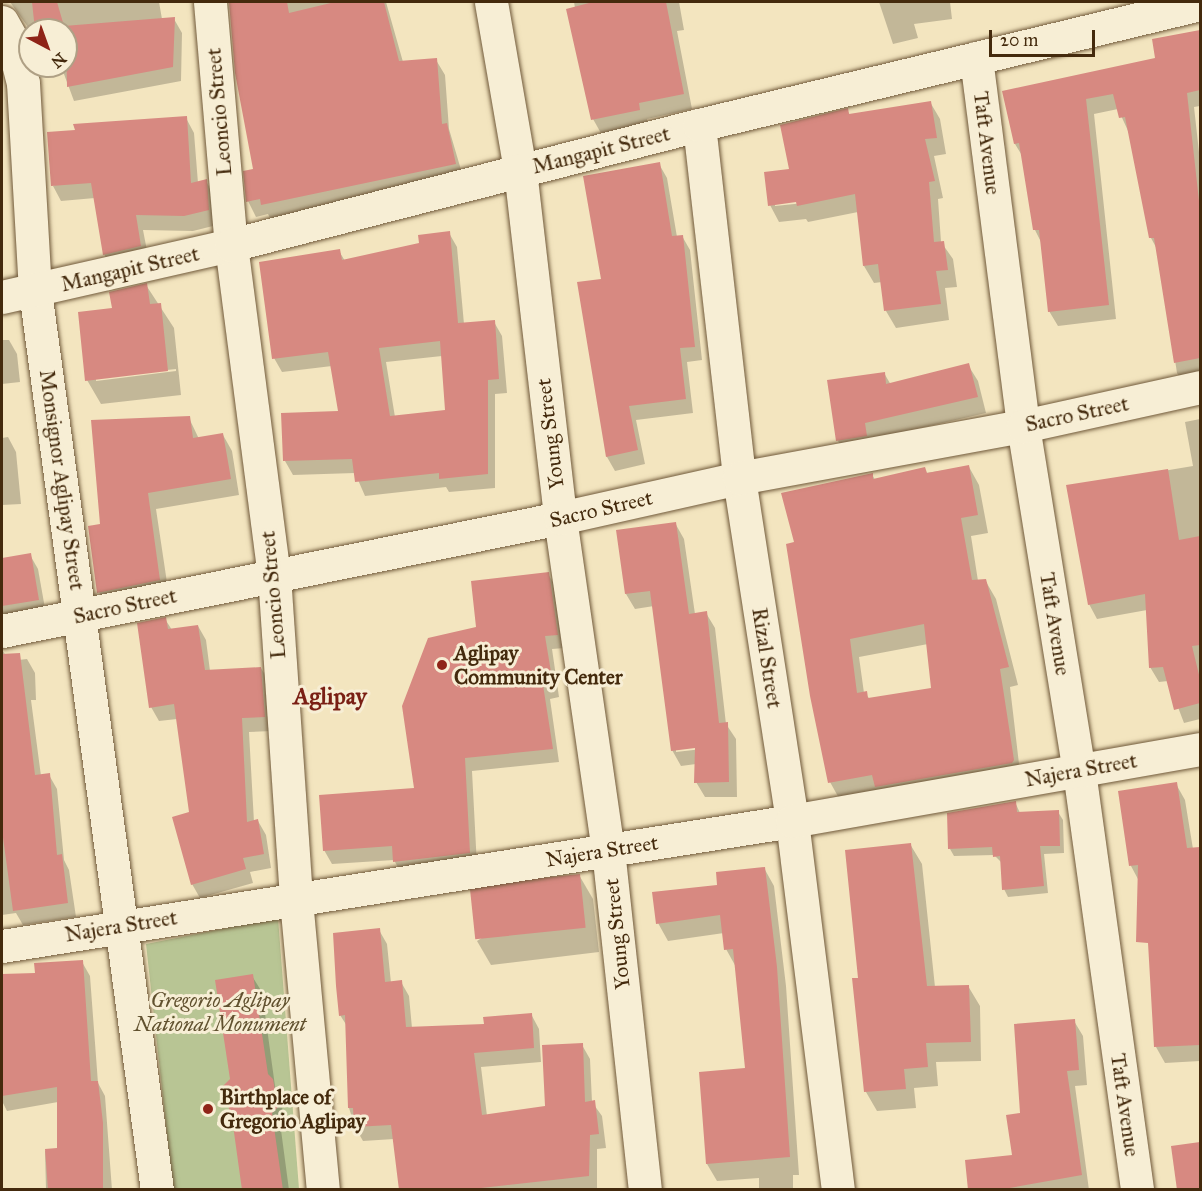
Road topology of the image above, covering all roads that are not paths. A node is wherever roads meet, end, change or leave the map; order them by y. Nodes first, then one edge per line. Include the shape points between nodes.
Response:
1 (210, 2) edge
2 (491, 2) edge
3 (1200, 4) edge
4 (2, 21) edge
5 (976, 58) junction
6 (699, 125) junction
7 (520, 171) junction
8 (231, 246) junction
9 (35, 291) junction
10 (2, 297) edge
11 (1200, 387) edge
12 (1023, 426) junction
13 (739, 478) junction
14 (560, 518) junction
15 (274, 575) junction
16 (81, 615) junction
17 (2, 631) edge
18 (1200, 749) edge
19 (1078, 771) junction
20 (792, 821) junction
21 (608, 850) junction
22 (296, 900) junction
23 (121, 924) junction
24 (2, 946) edge
25 (157, 1190) edge
26 (322, 1190) edge
27 (645, 1190) edge
28 (838, 1190) edge
29 (1137, 1190) edge

1 - 8 street, Leoncio Street
2 - 7 street, Young Street
3 - 5 street, Mangapit Street
4 - 9 street, Monsignor Aglipay Street via 12,40 23,83
5 - 6 street, Mangapit Street
5 - 12 street, Taft Avenue
6 - 7 street, Mangapit Street
6 - 13 street, Rizal Street
7 - 8 street, Mangapit Street
7 - 14 street, Young Street
8 - 9 street, Mangapit Street
8 - 15 street, Leoncio Street
9 - 10 street, Mangapit Street
9 - 16 street, Monsignor Aglipay Street
11 - 12 street, Sacro Street
12 - 13 street, Sacro Street
12 - 19 street, Taft Avenue
13 - 14 street, Sacro Street
13 - 20 street, Rizal Street
14 - 15 street, Sacro Street
14 - 21 street, Young Street
15 - 16 street, Sacro Street
15 - 22 street, Leoncio Street
16 - 17 street, Sacro Street
16 - 23 street, Monsignor Aglipay Street
18 - 19 street, Najera Street
19 - 20 street, Najera Street
19 - 29 street, Taft Avenue
20 - 21 street, Najera Street
20 - 28 street, Rizal Street
21 - 22 street, Najera Street
21 - 27 street, Young Street
22 - 23 street, Najera Street
22 - 26 street, Leoncio Street
23 - 24 street, Najera Street
23 - 25 street, Monsignor Aglipay Street

